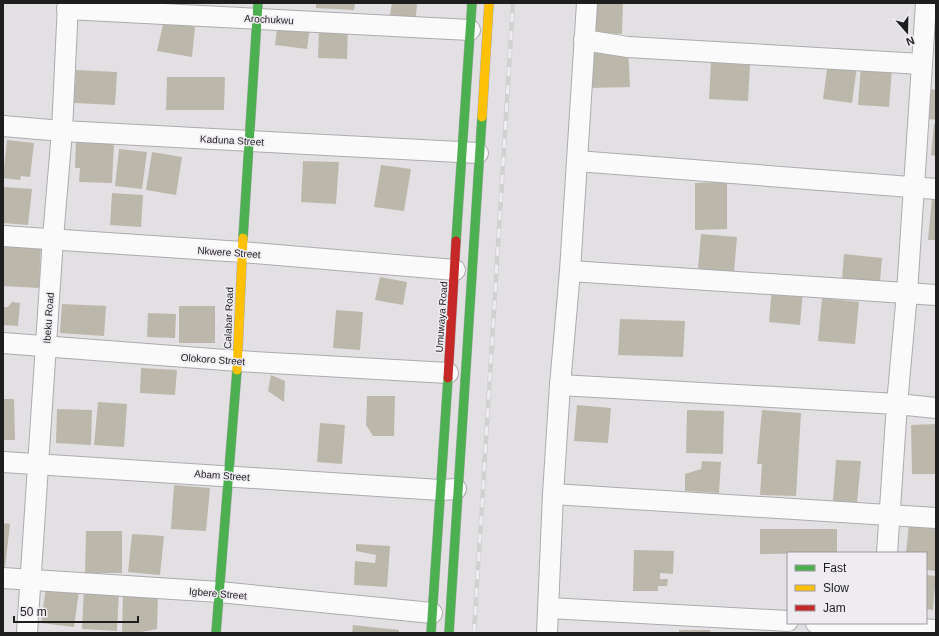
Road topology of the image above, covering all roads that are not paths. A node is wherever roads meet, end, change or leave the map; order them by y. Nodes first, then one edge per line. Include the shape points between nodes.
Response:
1 (472, 3) edge
2 (489, 3) edge
3 (587, 3) edge
4 (926, 3) edge
5 (68, 6) edge
6 (257, 11) edge
7 (470, 30) junction
8 (584, 40) junction
9 (926, 75) edge
10 (3, 126) edge
11 (62, 131) junction
12 (249, 141) junction
13 (471, 153) junction
14 (577, 161) junction
15 (914, 188) junction
16 (936, 189) edge
17 (3, 236) edge
18 (53, 238) junction
19 (242, 252) junction
20 (455, 270) junction
21 (570, 271) junction
22 (907, 293) junction
23 (936, 295) edge
24 (3, 343) edge
25 (46, 346) junction
26 (238, 361) junction
27 (448, 373) junction
28 (560, 385) junction
29 (897, 404) junction
30 (936, 408) edge
31 (3, 462) edge
32 (38, 464) junction
33 (228, 476) junction
34 (450, 490) junction
35 (553, 494) junction
36 (889, 516) junction
37 (936, 518) edge
38 (887, 552) edge
39 (3, 578) edge
40 (30, 579) junction
41 (219, 592) junction
42 (549, 608) junction
43 (432, 613) junction
44 (787, 621) edge
45 (830, 624) edge
46 (884, 628) edge
47 (936, 630) edge
48 (27, 633) edge
49 (216, 633) edge
50 (431, 633) edge
51 (449, 633) edge
52 (547, 633) edge

1 - 7 street, Umuwaya Road
2 - 13 street, Umuwaya Road
3 - 8 street
4 - 9 street
5 - 6 street, Arochukwu
5 - 11 street, Ibeku Road
6 - 7 street, Arochukwu
6 - 12 street, Calabar Road
7 - 13 street, Umuwaya Road
8 - 9 street via 628,48
8 - 14 street
9 - 15 street
10 - 11 street, Kaduna Street
11 - 12 street, Kaduna Street
11 - 18 street, Ibeku Road
12 - 13 street, Kaduna Street
12 - 19 street, Calabar Road
13 - 20 street, Umuwaya Road
13 - 34 street, Umuwaya Road
14 - 15 street
14 - 21 street
15 - 16 street
15 - 22 street
17 - 18 street, Nkwere Street
18 - 19 street, Nkwere Street
18 - 25 street, Ibeku Road
19 - 20 street, Nkwere Street
19 - 26 street, Calabar Road
20 - 27 street, Umuwaya Road
21 - 22 street
21 - 28 street
22 - 23 street
22 - 29 street
24 - 25 street, Olokoro Street
25 - 26 street, Olokoro Street
25 - 32 street, Ibeku Road
26 - 27 street, Olokoro Street
26 - 33 street, Calabar Road
27 - 34 street, Umuwaya Road
28 - 29 street
28 - 35 street
29 - 30 street
29 - 36 street
31 - 32 street, Abam Street
32 - 33 street, Abam Street
32 - 40 street, Ibeku Road
33 - 34 street, Abam Street
33 - 41 street, Calabar Road
34 - 43 street, Umuwaya Road
34 - 51 street, Umuwaya Road
35 - 36 street
35 - 42 street
36 - 37 street
36 - 38 street
39 - 40 street, Igbere Street
40 - 41 street, Igbere Street
40 - 48 street, Ibeku Road
41 - 43 street, Igbere Street
41 - 49 street, Calabar Road
42 - 44 street
42 - 52 street
43 - 50 street, Umuwaya Road
45 - 46 street
46 - 47 street

